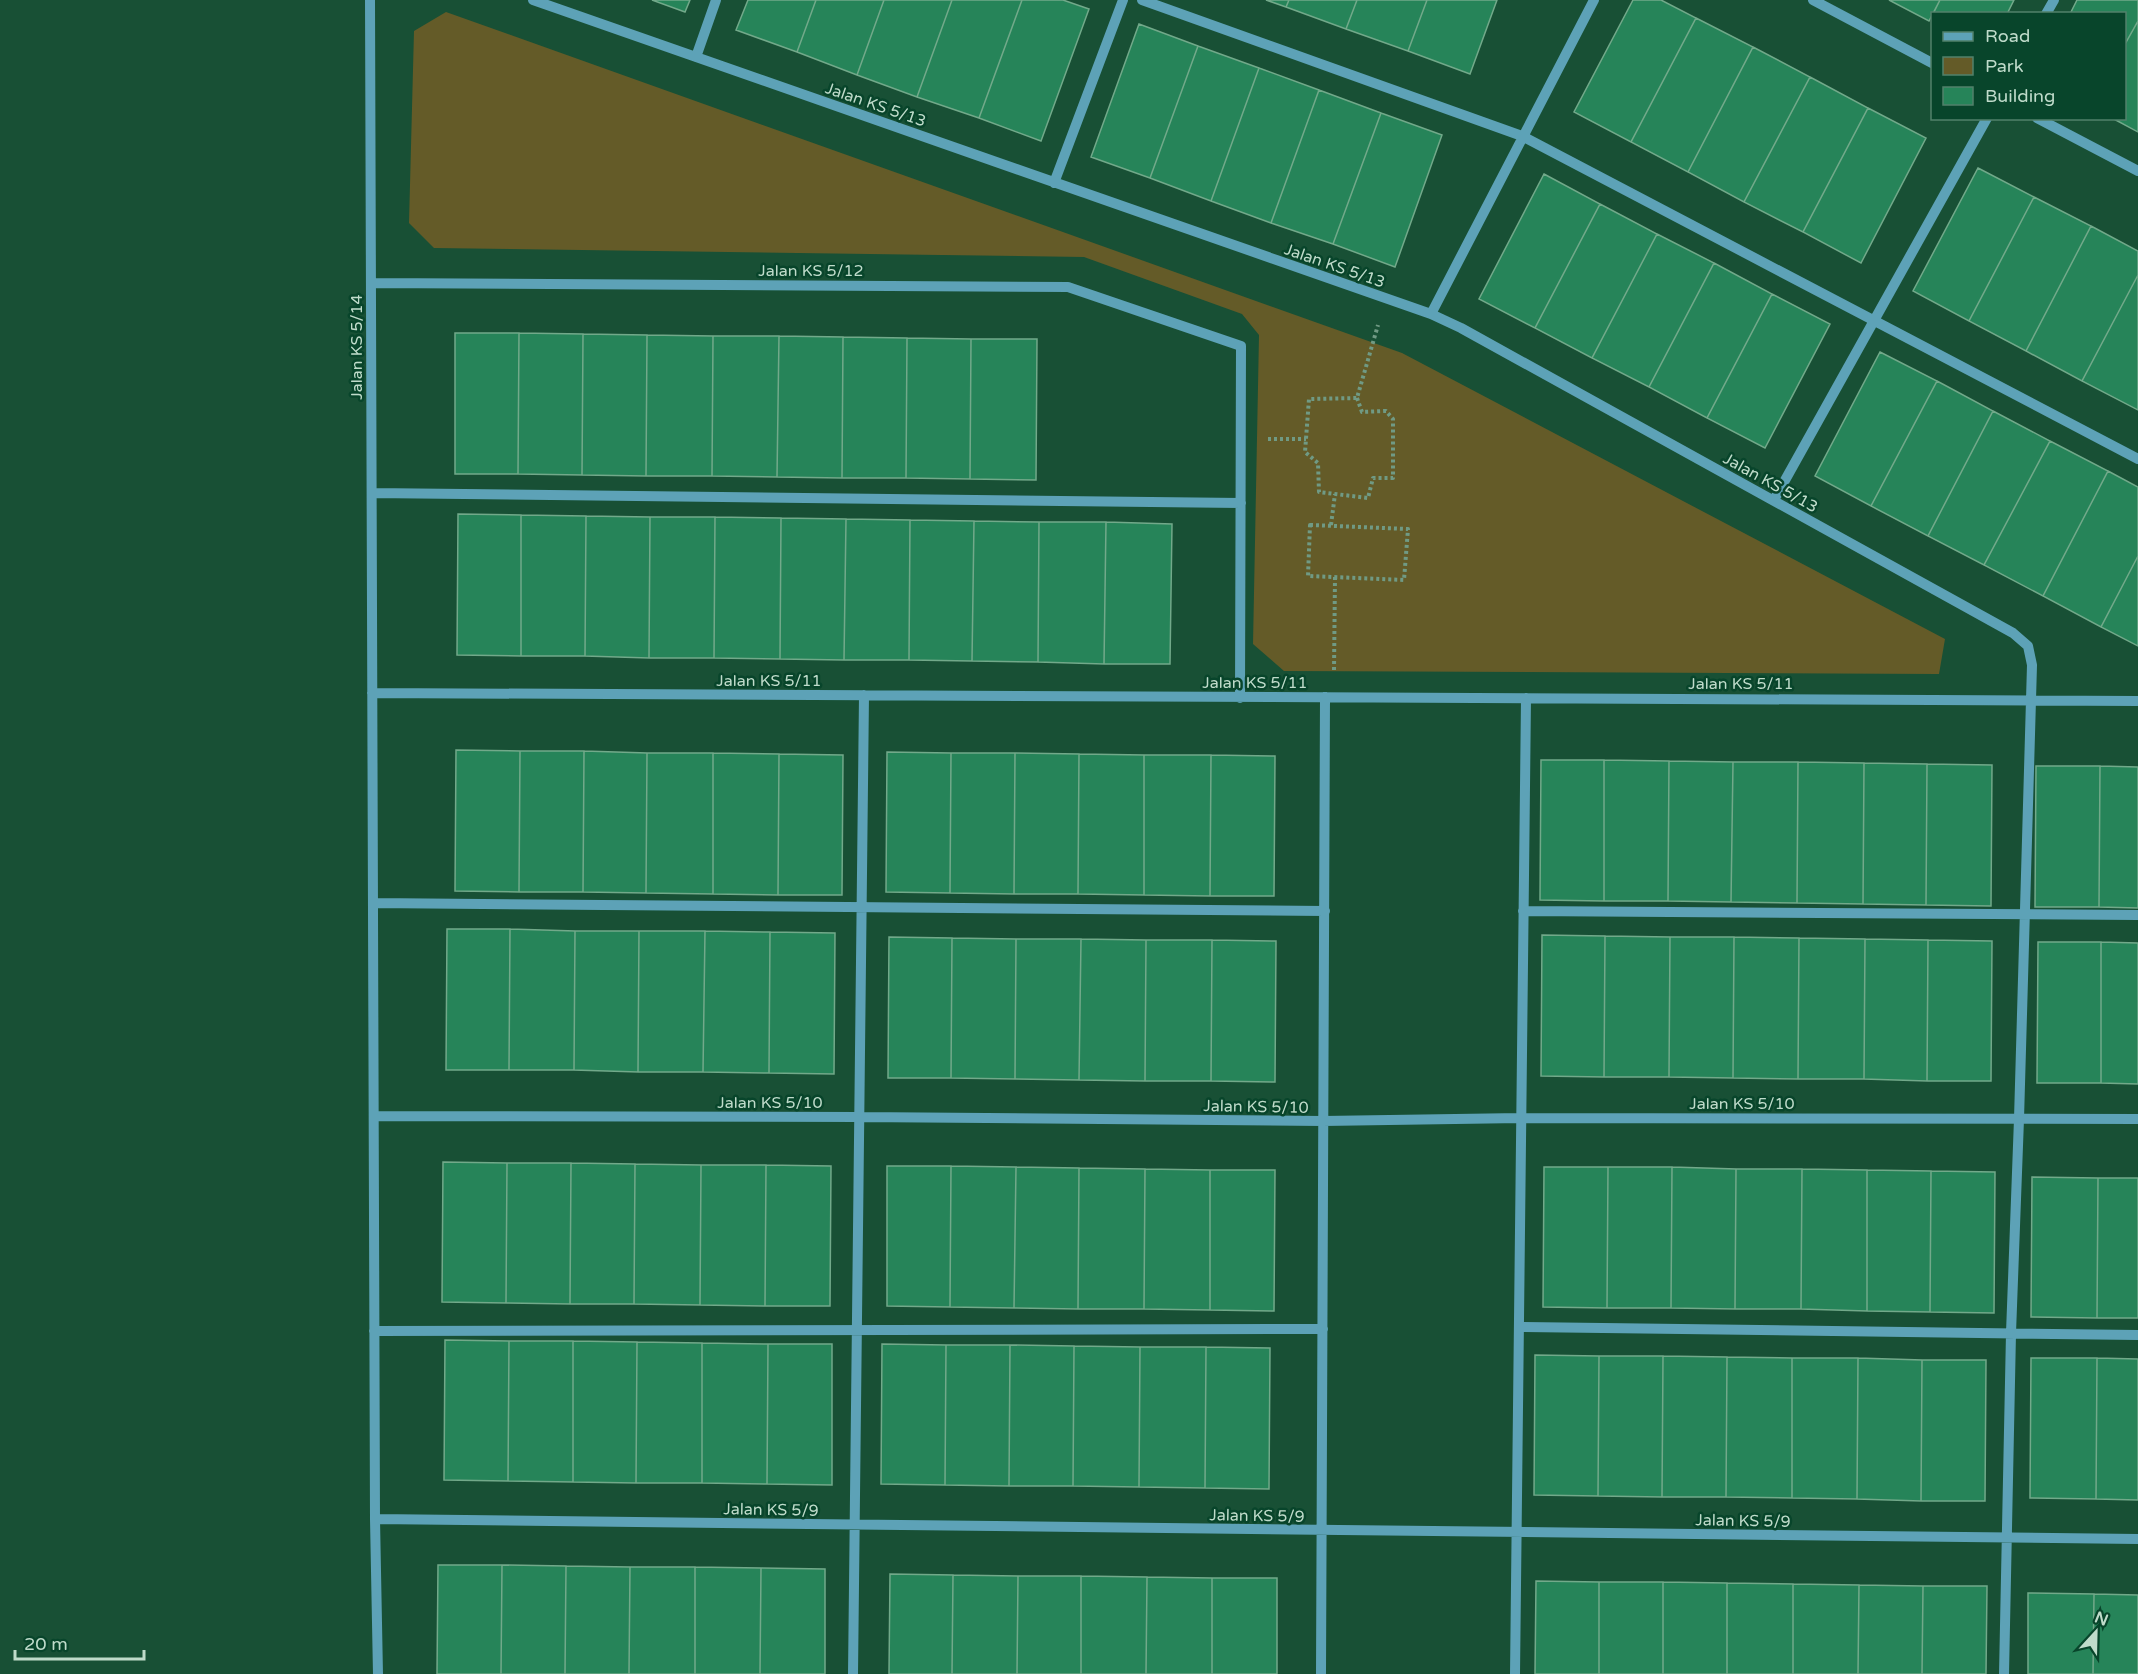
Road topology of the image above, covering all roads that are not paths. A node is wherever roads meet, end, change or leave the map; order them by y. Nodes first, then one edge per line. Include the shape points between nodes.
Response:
1 (370, 0) edge
2 (532, 0) edge
3 (716, 0) edge
4 (1123, 0) edge
5 (1142, 0) edge
6 (1594, 0) edge
7 (1813, 0) edge
8 (696, 57) junction
9 (1931, 62) edge
10 (1986, 120) edge
11 (2041, 120) edge
12 (1522, 136) junction
13 (2138, 171) edge
14 (1054, 183) junction
15 (371, 283) junction
16 (1431, 314) junction
17 (1873, 320) junction
18 (2138, 459) edge
19 (372, 493) junction
20 (1774, 500) junction
21 (1241, 503) junction
22 (372, 693) junction
23 (864, 695) junction
24 (1330, 697) junction
25 (1240, 698) junction
26 (1526, 698) junction
27 (2030, 699) junction
28 (2138, 701) edge
29 (373, 903) junction
30 (862, 907) junction
31 (1325, 911) junction
32 (1523, 911) junction
33 (2025, 914) junction
34 (2138, 915) edge
35 (374, 1116) junction
36 (859, 1117) junction
37 (1521, 1118) junction
38 (2019, 1119) junction
39 (2138, 1119) edge
40 (1323, 1121) junction
41 (1519, 1327) junction
42 (1323, 1329) junction
43 (857, 1330) junction
44 (374, 1331) junction
45 (2011, 1334) junction
46 (2138, 1335) edge
47 (375, 1519) junction
48 (855, 1524) junction
49 (1322, 1530) junction
50 (1516, 1532) junction
51 (2008, 1537) junction
52 (2138, 1539) edge
53 (378, 1674) edge
54 (853, 1674) edge
55 (1321, 1674) edge
56 (1515, 1674) edge
57 (2004, 1674) edge

1 - 15 street, Jalan KS 5/14
2 - 8 street, Jalan KS 5/13
3 - 8 street
4 - 14 street
5 - 12 street
6 - 12 street
7 - 9 street
8 - 14 street, Jalan KS 5/13
10 - 17 street
11 - 13 street
12 - 16 street
12 - 17 street
14 - 16 street, Jalan KS 5/13
15 - 19 street, Jalan KS 5/14
15 - 21 street, Jalan KS 5/12 via 1068,287 1240,346
16 - 20 street, Jalan KS 5/13
17 - 18 street
17 - 20 street
19 - 21 street
19 - 22 street, Jalan KS 5/14
20 - 27 street, Jalan KS 5/13 via 2013,633 2028,646 2032,665
21 - 25 street
22 - 23 street, Jalan KS 5/11
22 - 29 street, Jalan KS 5/14
23 - 25 street, Jalan KS 5/11
23 - 30 street
24 - 25 street, Jalan KS 5/11
24 - 26 street, Jalan KS 5/11
24 - 31 street
26 - 27 street, Jalan KS 5/11
26 - 32 street
27 - 28 street, Jalan KS 5/11
27 - 33 street, Jalan KS 5/13
29 - 30 street
29 - 35 street, Jalan KS 5/14
30 - 31 street
30 - 36 street
31 - 40 street
32 - 33 street
32 - 37 street
33 - 34 street
33 - 38 street, Jalan KS 5/13
35 - 36 street, Jalan KS 5/10
35 - 44 street, Jalan KS 5/14
36 - 40 street, Jalan KS 5/10
36 - 43 street
37 - 38 street, Jalan KS 5/10
37 - 40 street, Jalan KS 5/10
37 - 41 street
38 - 39 street, Jalan KS 5/10
38 - 45 street, Jalan KS 5/13
40 - 42 street
41 - 45 street
41 - 50 street
42 - 43 street
42 - 49 street
43 - 44 street
43 - 48 street
44 - 47 street, Jalan KS 5/14
45 - 46 street
45 - 51 street, Jalan KS 5/13
47 - 48 street, Jalan KS 5/9
47 - 53 street, Jalan KS 5/14
48 - 49 street, Jalan KS 5/9
48 - 54 street
49 - 50 street, Jalan KS 5/9
49 - 55 street
50 - 51 street, Jalan KS 5/9
50 - 56 street
51 - 52 street, Jalan KS 5/9
51 - 57 street, Jalan KS 5/13

